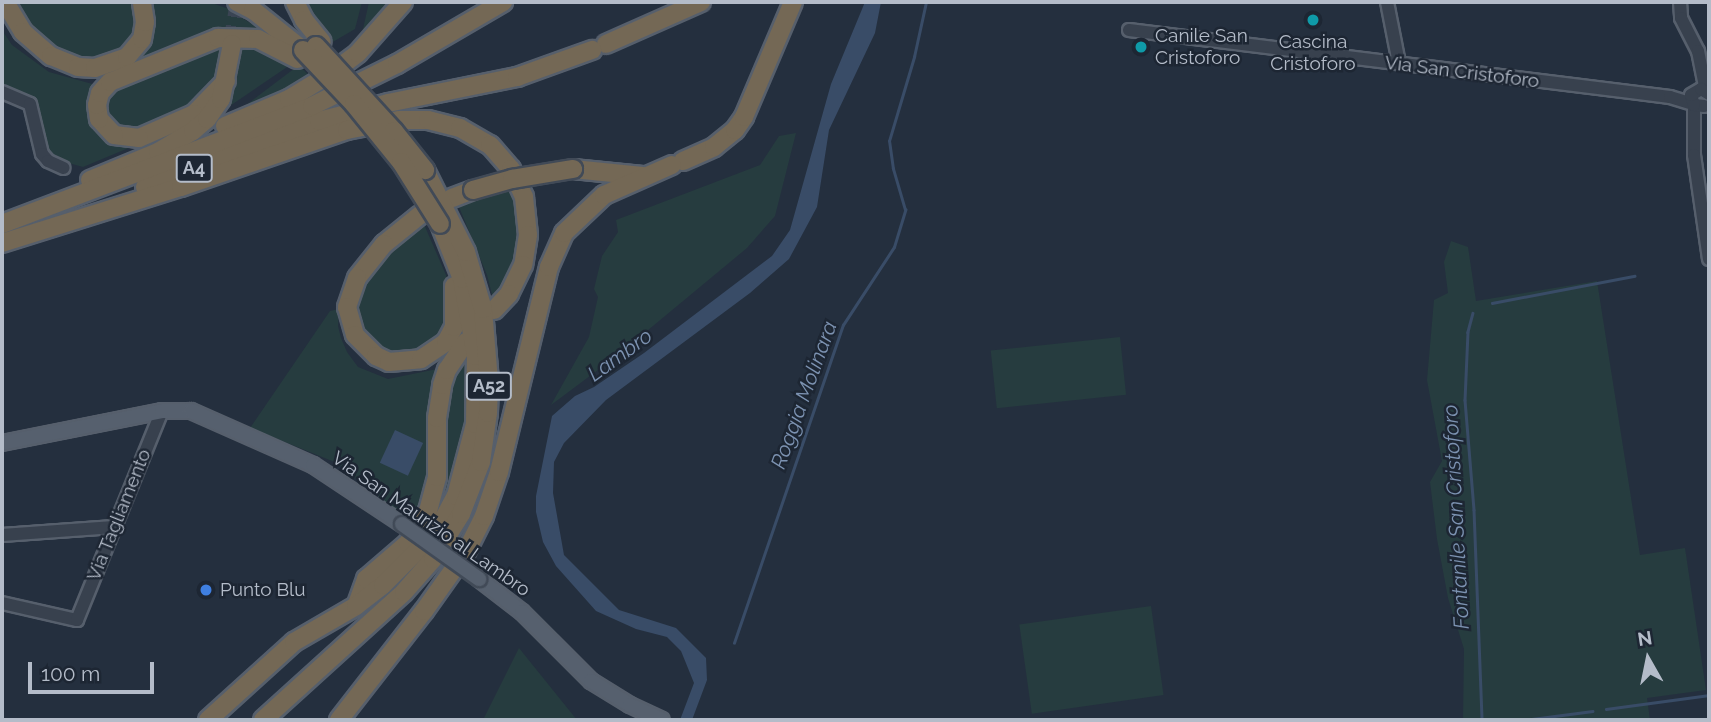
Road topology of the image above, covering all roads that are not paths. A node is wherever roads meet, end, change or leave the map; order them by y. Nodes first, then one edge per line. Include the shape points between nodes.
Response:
1 (5, 2) edge
2 (142, 2) edge
3 (237, 2) edge
4 (258, 2) edge
5 (295, 2) edge
6 (403, 2) edge
7 (503, 2) edge
8 (701, 2) edge
9 (1387, 2) edge
10 (1680, 2) edge
11 (792, 3) edge
12 (2, 21) edge
13 (1129, 30) dead end
14 (232, 44) tunnel mouth
15 (309, 49) junction
16 (179, 53) junction
17 (1399, 64) junction
18 (226, 81) junction
19 (2, 92) edge
20 (1702, 98) edge
21 (158, 152) junction
22 (64, 168) dead end
23 (643, 176) junction
24 (452, 198) dead end
25 (419, 215) dead end
26 (2, 224) edge
27 (439, 231) junction
28 (2, 242) edge
29 (1709, 259) edge
30 (494, 310) dead end
31 (466, 342) dead end
32 (162, 411) junction
33 (2, 443) edge
34 (114, 527) junction
35 (2, 534) edge
36 (2, 603) edge
37 (356, 606) junction
38 (208, 720) edge
39 (263, 720) edge
40 (339, 720) edge
41 (662, 720) edge

1 - 2 highway via 23,32 51,56 94,68 127,57 142,39
3 - 15 highway, A52
4 - 15 highway, A52 via 275,11
5 - 15 highway
6 - 21 highway via 358,53 309,88 257,114
7 - 26 highway, A4 via 397,64 312,106
8 - 28 highway, A4 via 599,47 517,76 319,121
9 - 17 street
10 - 20 street via 1681,18 1698,51
11 - 23 highway via 740,123 714,148
12 - 16 highway via 38,59 84,77 115,74
13 - 17 street, Via San Cristoforo
14 - 18 highway
15 - 16 highway via 240,36 218,38
15 - 27 highway, A52, bridge via 336,97 355,104 401,162
15 - 39 highway, A52, bridge via 394,131 425,170 466,252 483,309 488,413 481,462 461,514 426,568
16 - 18 highway via 110,82 97,105 105,128 125,139 139,138 194,114
17 - 20 street, Via San Cristoforo
18 - 21 highway via 221,99 207,119
19 - 22 street via 30,104 42,154
20 - 29 street via 1694,155
21 - 26 highway via 116,167
23 - 24 highway, bridge via 573,169 512,179
23 - 40 highway via 590,206 556,246 484,516 466,552
25 - 27 highway via 384,244 357,278 347,307 355,335 389,362 421,359 446,342 454,327 454,282
27 - 37 highway, A52 via 462,279 473,329 477,380 472,442 463,479 437,531
28 - 30 highway via 348,130 399,120 428,120 460,128 490,145 511,169 524,197 528,235 523,265 513,287
31 - 37 highway via 447,370 438,402 437,477 428,511 408,543 366,579
32 - 33 main road, Via San Maurizio al Lambro
32 - 34 street, Via Tagliamento
32 - 41 main road, Via San Maurizio al Lambro, bridge via 201,413 337,478 522,612 591,681
34 - 35 street
34 - 36 street, Via Tagliamento via 77,620
37 - 38 highway, A52 via 294,642

